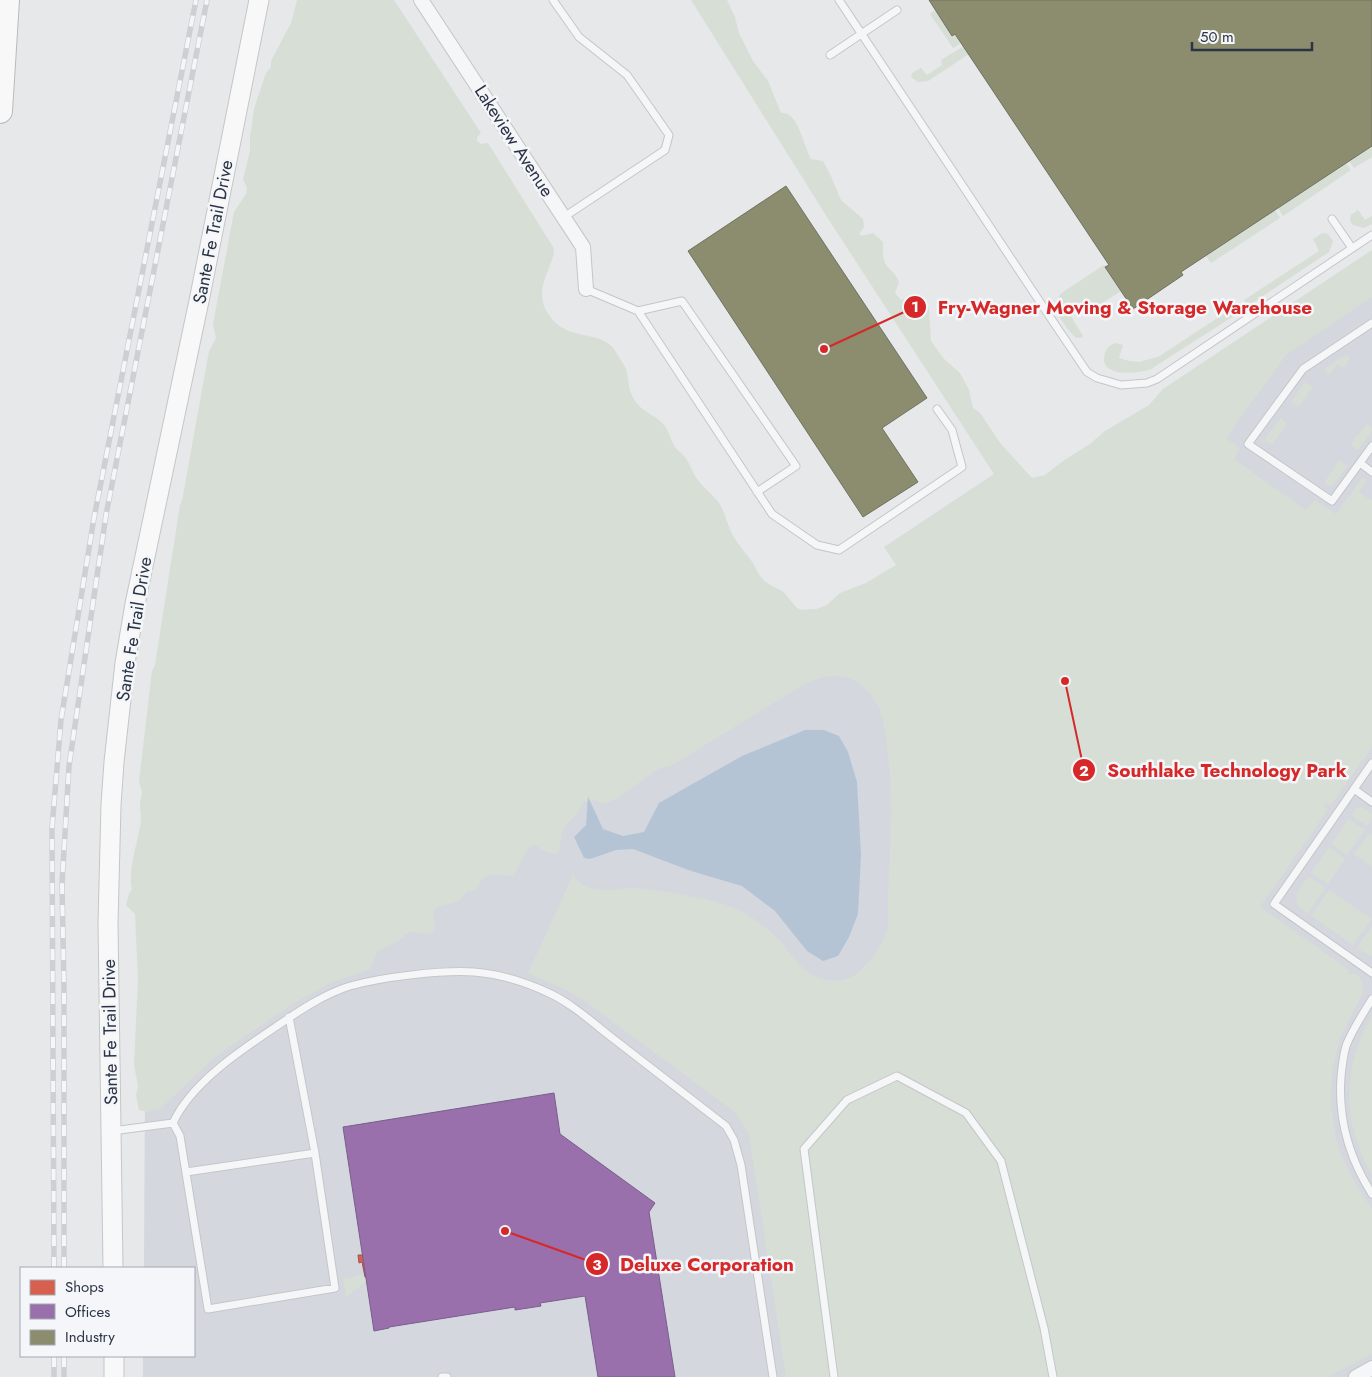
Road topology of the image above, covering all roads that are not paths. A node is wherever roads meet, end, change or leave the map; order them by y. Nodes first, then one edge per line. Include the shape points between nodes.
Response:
1 (7, 0) edge
2 (15, 0) edge
3 (259, 0) edge
4 (554, 0) edge
5 (839, 0) edge
6 (423, 1) edge
7 (897, 10) dead end
8 (861, 34) junction
9 (830, 54) dead end
10 (3, 58) junction
11 (0, 111) edge
12 (564, 217) junction
13 (1332, 219) dead end
14 (1372, 235) edge
15 (1352, 248) junction
16 (586, 289) joint
17 (638, 311) junction
18 (1372, 324) edge
19 (937, 410) dead end
20 (1372, 446) edge
21 (1360, 463) junction
22 (1372, 472) edge
23 (757, 492) junction
24 (1372, 763) edge
25 (1354, 789) junction
26 (1372, 802) edge
27 (1372, 973) edge
28 (1372, 999) edge
29 (290, 1017) junction
30 (173, 1123) junction
31 (112, 1131) junction
32 (316, 1153) junction
33 (186, 1172) junction
34 (1372, 1194) edge
35 (113, 1267) edge
36 (114, 1357) edge
37 (1372, 1368) edge
38 (114, 1377) edge
39 (442, 1377) edge
40 (447, 1377) edge
41 (773, 1377) edge
42 (834, 1377) edge
43 (1053, 1377) edge
44 (1356, 1377) edge

1 - 10 highway
2 - 10 highway
3 - 31 main road, Sante Fe Trail Drive via 135,604 126,662 114,762 108,923
4 - 12 lane via 579,37 627,75 668,135 665,150
5 - 8 lane
6 - 12 street, Lakeview Avenue
7 - 8 lane
8 - 9 lane
8 - 15 lane via 1068,345 1087,372 1098,378 1122,385 1157,379
10 - 11 highway
12 - 16 street, Lakeview Avenue via 582,247
13 - 15 lane
14 - 15 lane
16 - 17 lane
17 - 23 lane
17 - 23 lane via 682,301 796,466
18 - 21 lane via 1303,369 1248,444 1332,502
19 - 23 lane via 952,430 962,467 839,550 817,545 772,514
20 - 21 lane
21 - 22 lane
24 - 25 lane
25 - 26 lane
25 - 27 lane via 1274,904
28 - 34 lane via 1346,1047 1340,1094 1344,1130 1354,1160
29 - 30 lane via 216,1071 180,1108
29 - 32 lane
29 - 41 lane via 351,986 450,972 498,976 534,986 567,1003 726,1126 734,1140 741,1165
30 - 31 lane
30 - 33 lane via 180,1136
31 - 35 main road, Sante Fe Trail Drive
32 - 33 lane
32 - 33 lane via 335,1288 208,1308
36 - 38 main road
37 - 44 street
39 - 40 lane
42 - 43 lane via 804,1149 847,1100 897,1076 966,1113 1001,1161 1044,1328

